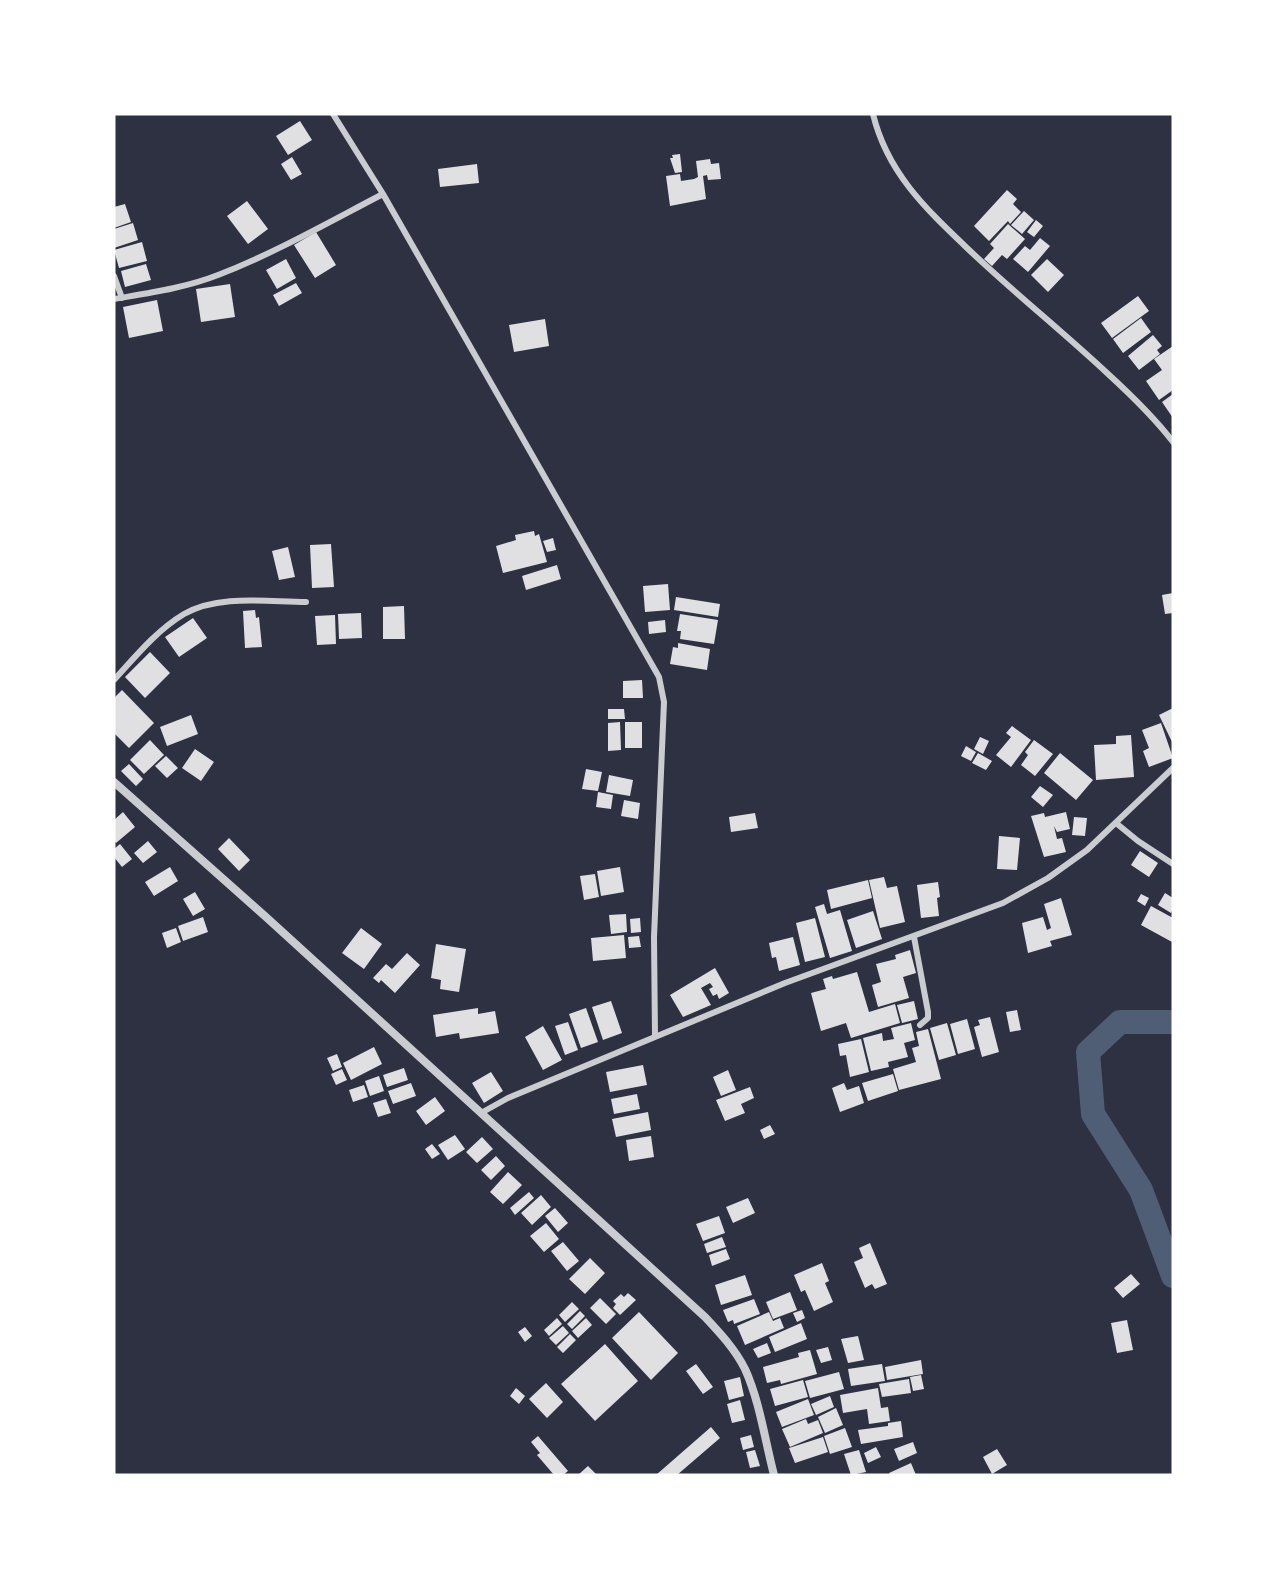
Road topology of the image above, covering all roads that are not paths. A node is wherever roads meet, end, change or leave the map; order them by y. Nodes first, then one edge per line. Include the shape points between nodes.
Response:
1 (333, 114) edge
2 (873, 114) edge
3 (383, 194) junction
4 (114, 276) edge
5 (118, 299) edge
6 (1173, 442) edge
7 (306, 602) dead end
8 (114, 680) edge
9 (1173, 768) edge
10 (114, 782) edge
11 (1116, 823) junction
12 (1173, 863) edge
13 (914, 937) junction
14 (920, 1025) dead end
15 (655, 1036) junction
16 (481, 1113) junction
17 (774, 1475) edge

1 - 3 street
2 - 6 street via 889,158 923,206 1122,386
3 - 5 street via 216,275
3 - 15 street via 659,677 664,702 654,937
4 - 5 street
7 - 8 street via 230,602 193,610 164,628
9 - 11 street
10 - 16 street
11 - 12 street
11 - 13 street via 1038,884 1003,903
13 - 14 street via 928,1012
13 - 15 street
15 - 16 street
16 - 17 street via 723,1336 750,1382

